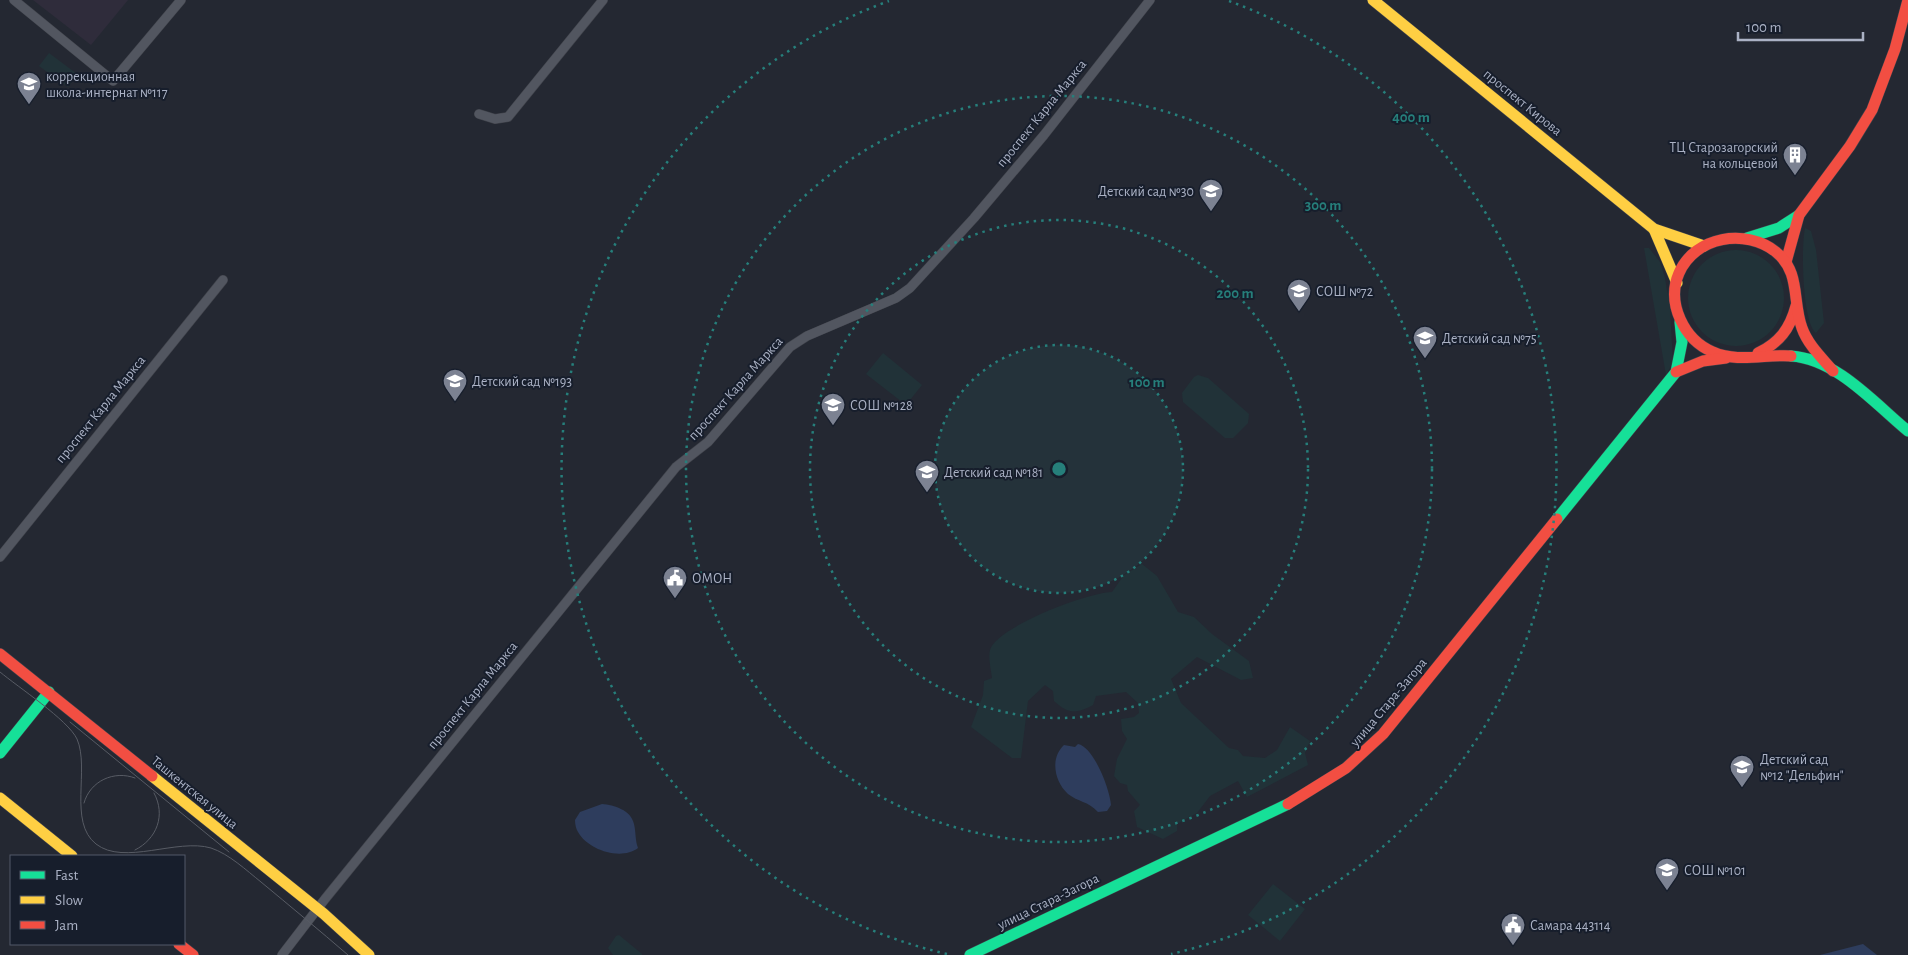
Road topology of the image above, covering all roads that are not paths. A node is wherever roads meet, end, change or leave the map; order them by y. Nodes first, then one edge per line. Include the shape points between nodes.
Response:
1 (14, 0) edge
2 (181, 0) edge
3 (603, 0) edge
4 (1150, 0) edge
5 (1373, 0) edge
6 (1908, 0) edge
7 (480, 114) dead end
8 (1799, 216) junction
9 (1654, 229) junction
10 (1747, 238) junction
11 (1704, 246) junction
12 (1786, 262) junction
13 (223, 280) dead end
14 (1677, 283) junction
15 (1796, 306) junction
16 (1680, 322) junction
17 (1751, 356) junction
18 (1726, 358) junction
19 (1833, 371) junction
20 (1676, 372) junction
21 (1908, 431) edge
22 (0, 557) edge
23 (0, 654) edge
24 (48, 692) junction
25 (0, 753) edge
26 (0, 798) edge
27 (71, 855) edge
28 (318, 909) junction
29 (180, 945) edge
30 (984, 952) edge
31 (193, 955) edge
32 (282, 955) edge
33 (369, 955) edge
34 (970, 955) edge

1 - 2 street via 113,81
3 - 7 street via 508,117 495,119
4 - 28 street, проспект Карла Маркса via 1044,135 910,288 896,298 813,333 790,347 708,442 676,466
5 - 9 main road, проспект Кирова
6 - 8 main road via 1895,49 1872,110
8 - 10 main road via 1779,228
8 - 12 main road
9 - 11 main road
9 - 14 main road
10 - 11 main road via 1728,238
10 - 12 main road via 1769,246
11 - 14 main road via 1686,262 1678,274
12 - 15 main road via 1796,286
13 - 22 street, проспект Карла Маркса
14 - 16 main road via 1676,308
15 - 17 main road via 1790,326 1781,339
15 - 19 main road via 1801,327
16 - 18 main road via 1701,347
16 - 20 main road via 1682,342
17 - 18 main road
17 - 19 main road via 1769,354 1804,358
18 - 20 main road via 1703,361
19 - 21 main road
20 - 30 main road, улица Стара-Загора via 1396,720 1359,760 1288,804
23 - 24 main road, Ташкентская улица
24 - 25 main road
24 - 28 main road, Ташкентская улица
26 - 27 main road
28 - 32 street, проспект Карла Маркса
28 - 33 main road, Ташкентская улица
29 - 31 main road
30 - 34 main road, улица Стара-Загора

